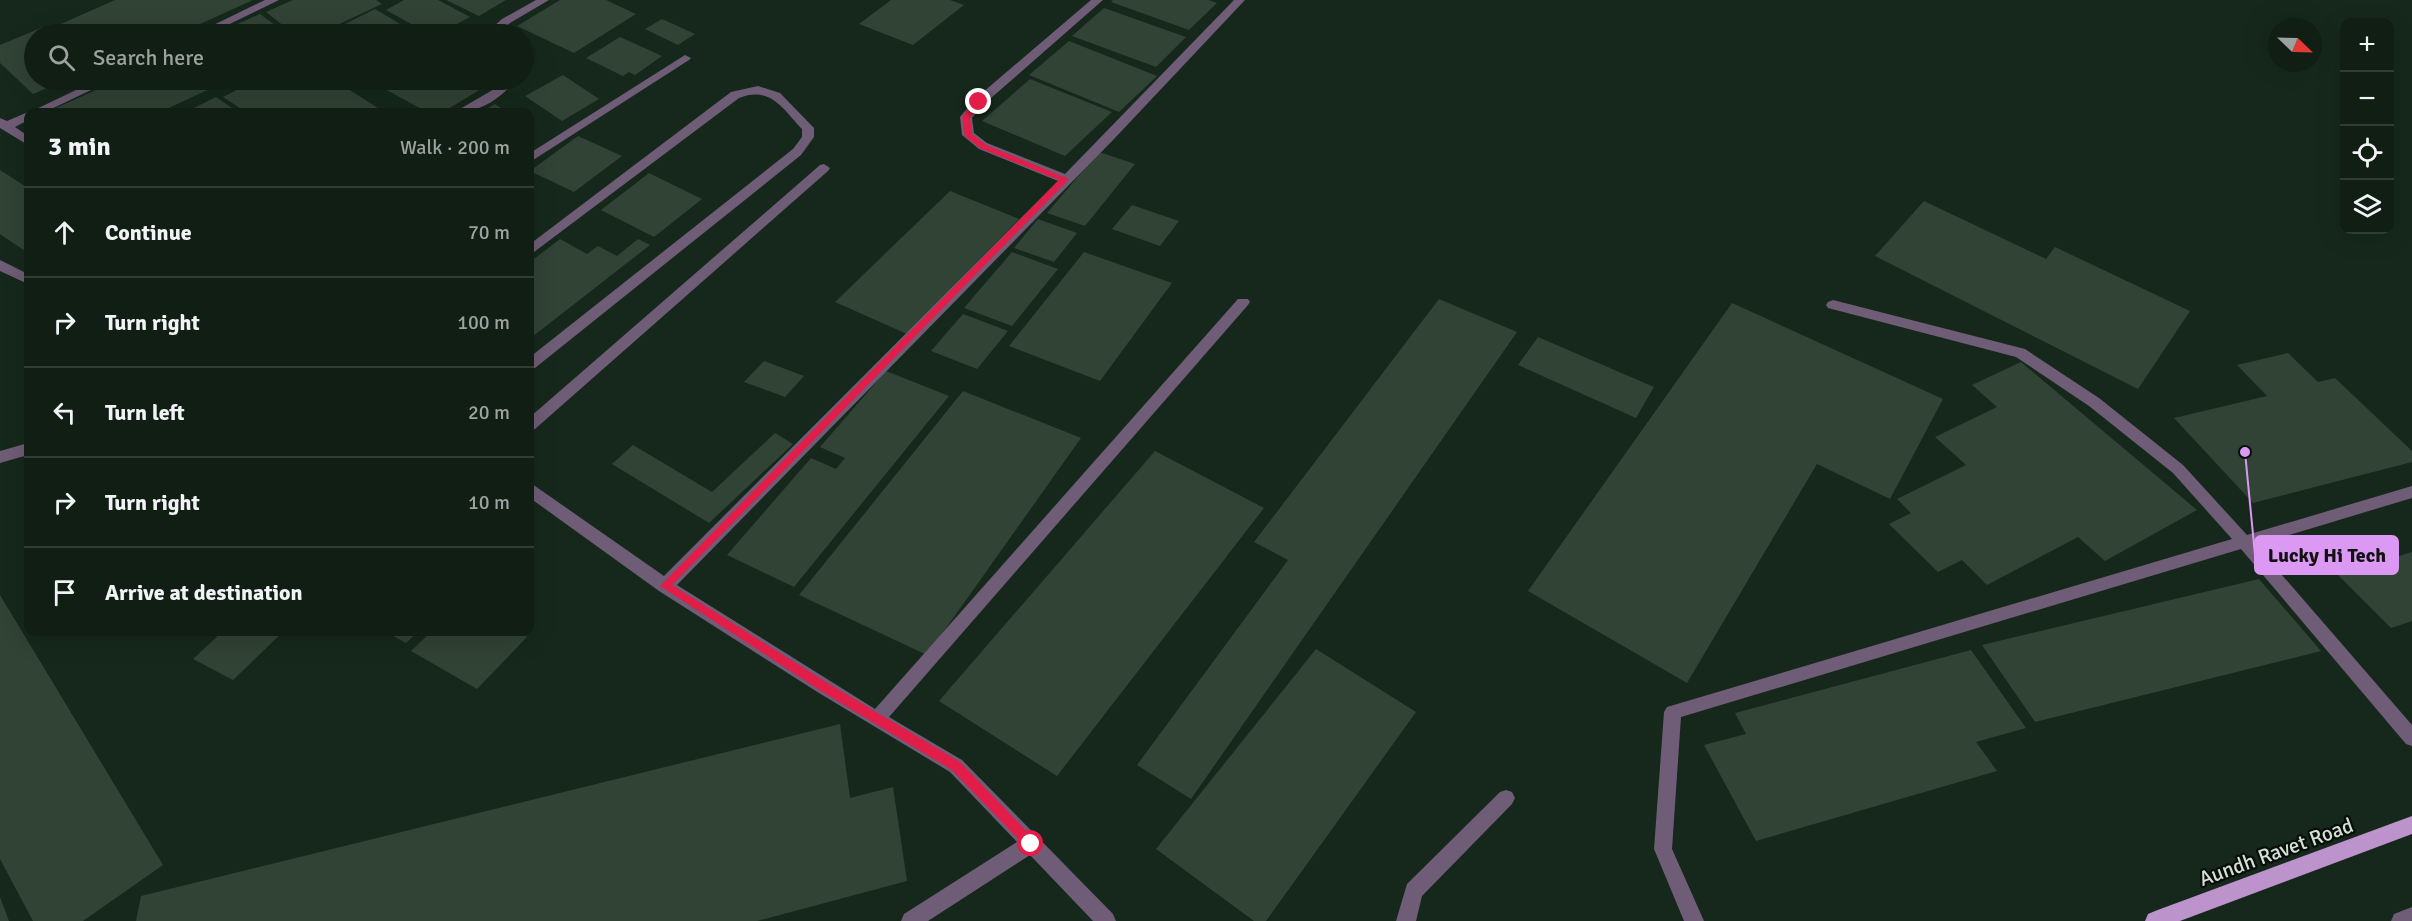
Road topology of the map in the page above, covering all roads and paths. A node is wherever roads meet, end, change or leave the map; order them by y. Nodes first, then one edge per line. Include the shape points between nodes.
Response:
1 (274, 0) edge
2 (544, 0) edge
3 (1098, 0) edge
4 (1240, 0) edge
5 (222, 24) edge
6 (503, 24) edge
7 (685, 58) dead end
8 (84, 90) edge
9 (501, 90) edge
10 (45, 108) edge
11 (471, 108) edge
12 (24, 117) edge
13 (3, 124) edge
14 (24, 138) edge
15 (534, 155) edge
16 (824, 168) dead end
17 (1065, 179) junction
18 (534, 247) edge
19 (0, 265) edge
20 (24, 277) edge
21 (1243, 303) dead end
22 (1833, 305) dead end
23 (534, 360) edge
24 (534, 422) edge
25 (24, 450) edge
26 (0, 458) edge
27 (2412, 492) edge
28 (534, 493) edge
29 (2244, 542) junction
30 (665, 586) junction
31 (877, 718) junction
32 (2412, 738) edge
33 (1506, 798) dead end
34 (2412, 825) edge
35 (1031, 844) junction
36 (2412, 916) edge
37 (911, 921) edge
38 (1106, 921) edge
39 (1406, 921) edge
40 (1694, 921) edge
41 (2155, 921) edge
42 (2401, 921) edge

1 - 5 street
2 - 6 street
3 - 17 street via 966,117 968,135 983,146
4 - 17 street
7 - 15 street
8 - 10 street
9 - 11 street
12 - 13 street
13 - 14 street
16 - 24 street
17 - 30 street
18 - 23 street via 748,88 773,93 808,128 808,137 797,152
19 - 20 street
21 - 31 street
22 - 29 street via 2020,353 2094,402 2178,469
25 - 26 street
27 - 29 street
28 - 30 street
29 - 32 street
29 - 40 street via 1672,712 1663,849
30 - 31 street
31 - 35 street via 956,766
33 - 39 street via 1414,891
34 - 41 main road, Aundh Ravet Road
35 - 37 street
35 - 38 street
36 - 42 street

